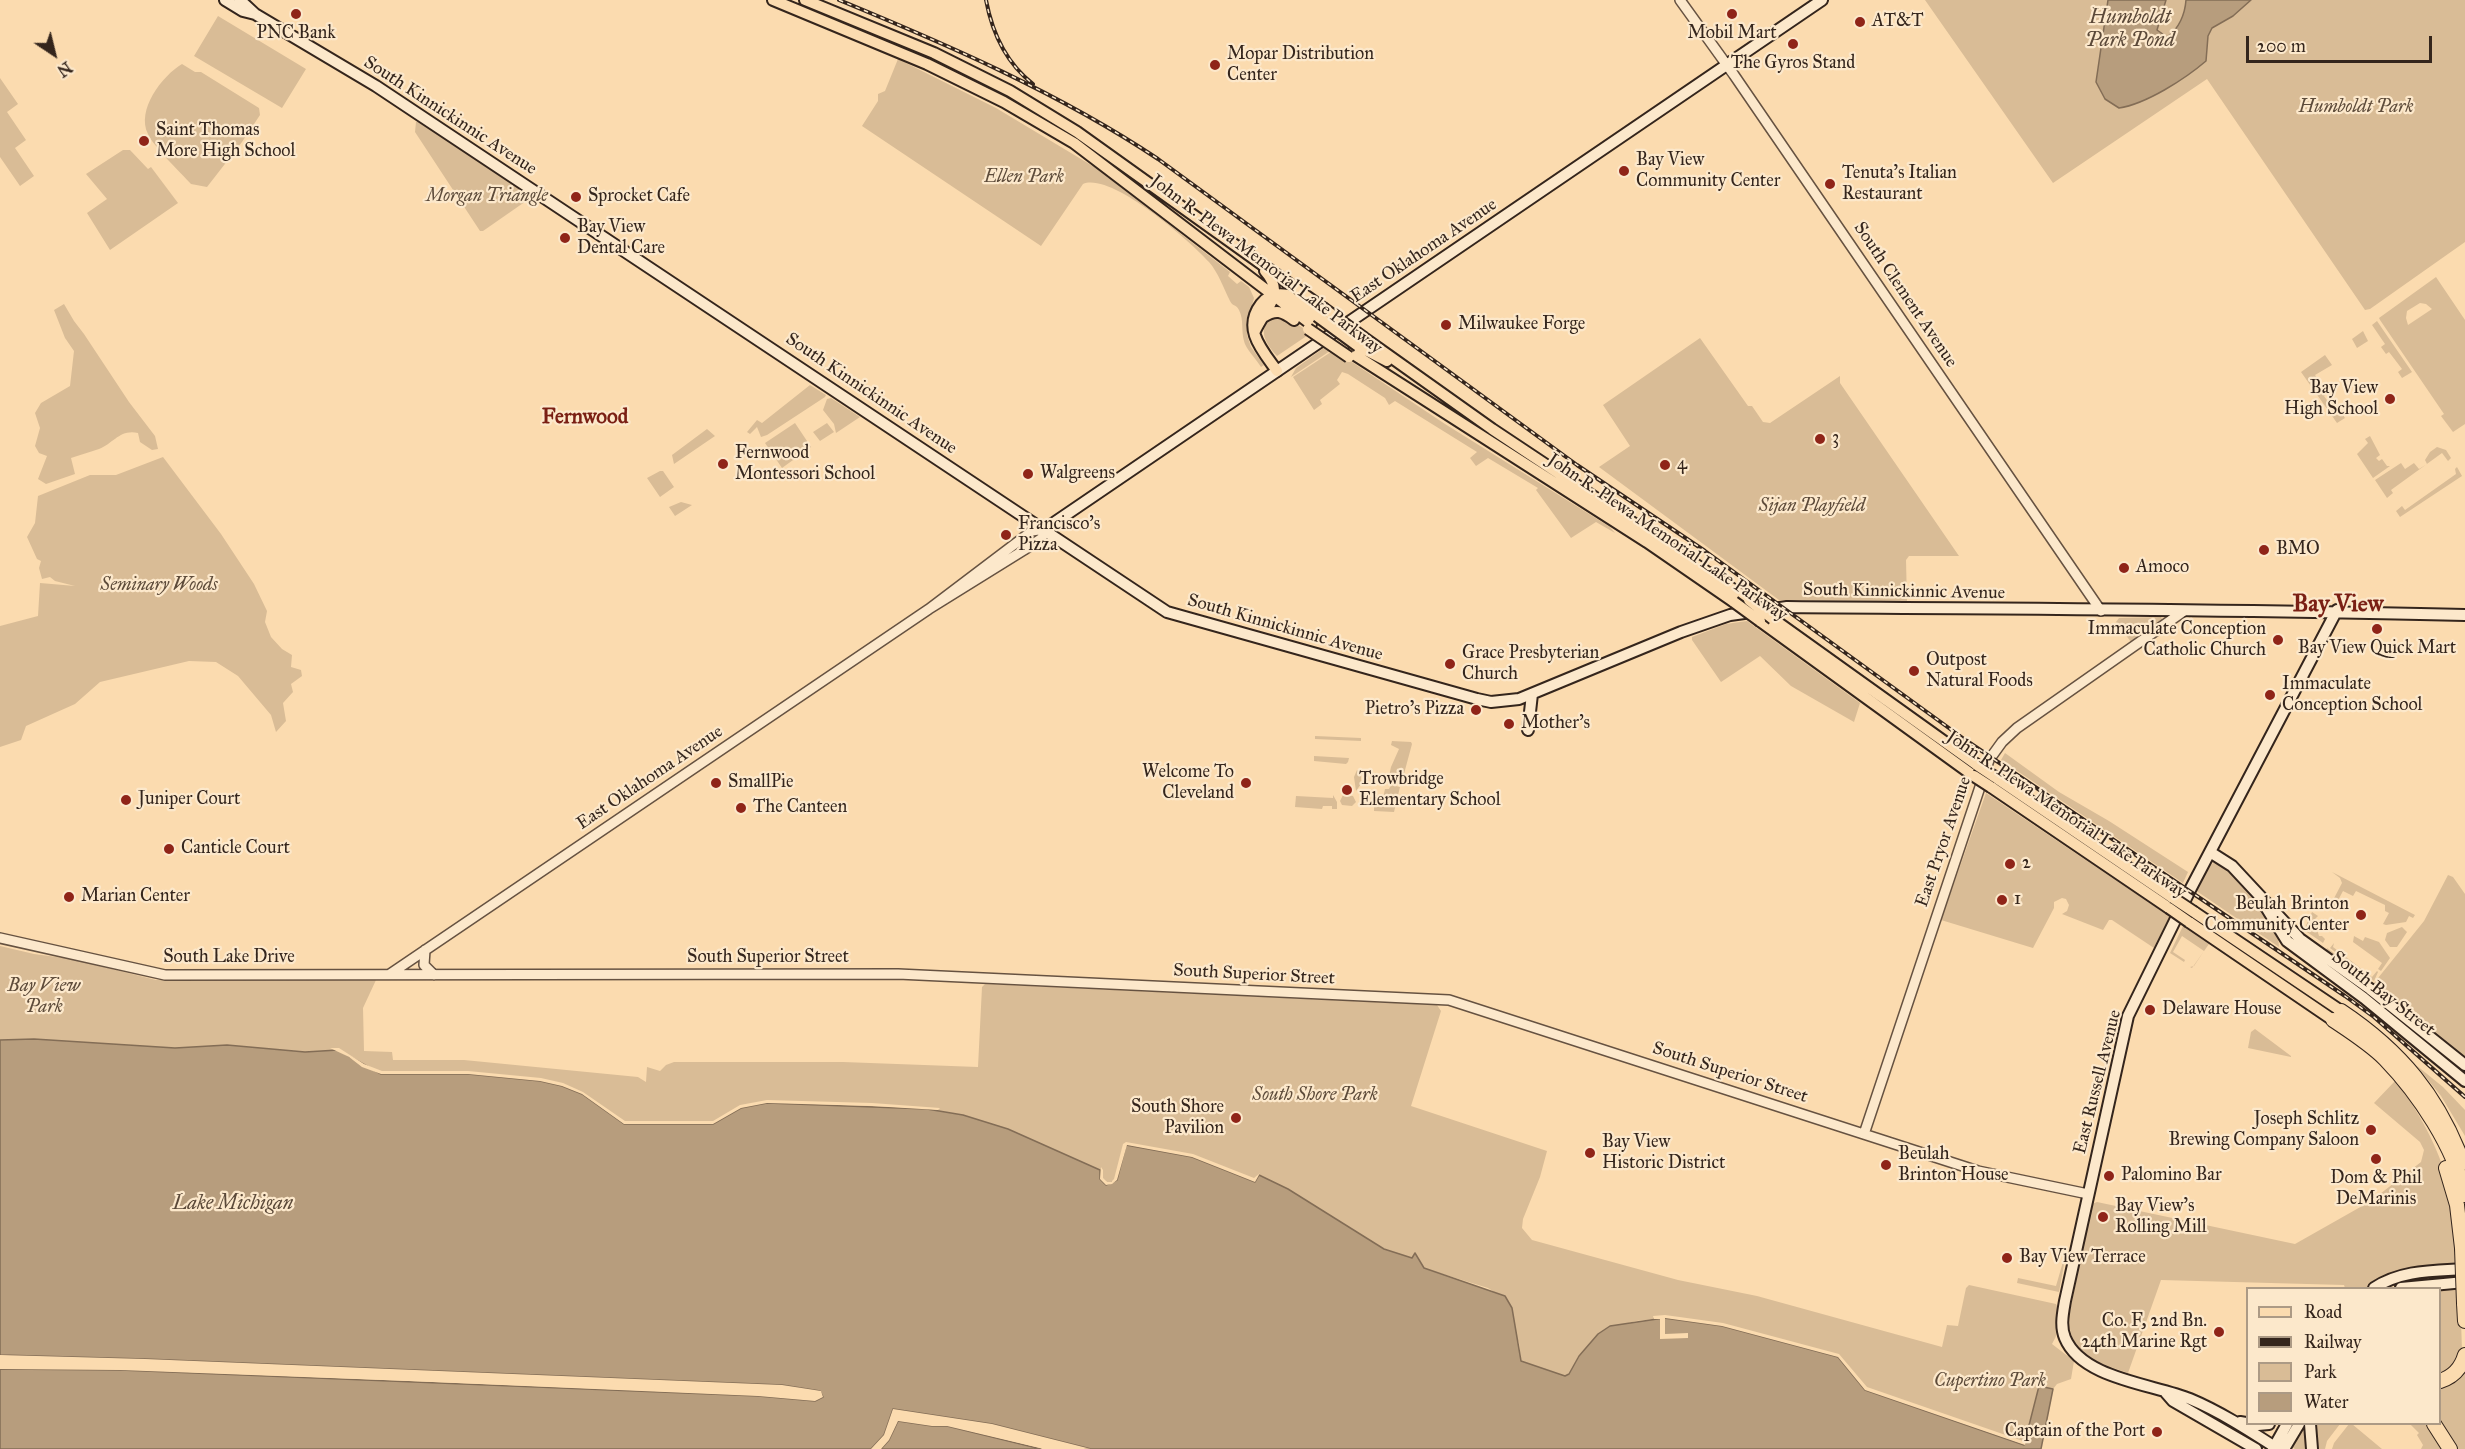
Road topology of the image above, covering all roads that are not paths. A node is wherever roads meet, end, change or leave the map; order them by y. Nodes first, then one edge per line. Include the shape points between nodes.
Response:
1 (225, 0) edge
2 (240, 0) edge
3 (773, 0) edge
4 (805, 0) edge
5 (1680, 0) edge
6 (1822, 0) edge
7 (255, 14) junction
8 (1726, 65) junction
9 (1179, 224) junction
10 (1255, 260) junction
11 (1274, 296) junction
12 (1259, 307) junction
13 (1260, 319) junction
14 (1315, 319) junction
15 (1255, 331) junction
16 (1355, 349) junction
17 (1277, 372) junction
18 (1045, 529) junction
19 (2102, 610) junction
20 (2337, 610) junction
21 (2184, 611) junction
22 (2465, 615) edge
23 (1532, 694) junction
24 (1528, 730) dead end
25 (1975, 770) junction
26 (2210, 852) junction
27 (0, 938) edge
28 (424, 950) junction
29 (389, 974) junction
30 (434, 975) junction
31 (2367, 993) junction
32 (2337, 1016) junction
33 (2464, 1064) edge
34 (2455, 1073) junction
35 (2465, 1081) edge
36 (2408, 1088) junction
37 (2439, 1112) junction
38 (1864, 1134) junction
39 (2465, 1153) edge
40 (2465, 1168) edge
41 (2088, 1194) junction
42 (2465, 1195) edge
43 (2465, 1269) edge
44 (2465, 1282) edge
45 (2376, 1287) edge
46 (2412, 1287) edge
47 (2464, 1303) edge
48 (2465, 1321) edge
49 (2465, 1355) edge
50 (2441, 1380) edge
51 (2166, 1393) junction
52 (2234, 1421) junction
53 (2246, 1423) edge
54 (2287, 1425) edge
55 (2297, 1425) edge
56 (2310, 1425) edge
57 (2435, 1425) edge
58 (2278, 1448) edge
59 (2256, 1449) edge
60 (2312, 1449) edge
61 (2450, 1449) edge

1 - 7 main road, South Kinnickinnic Avenue
2 - 7 main road, South Kinnickinnic Avenue
3 - 9 main road, John R. Plewa Memorial Lake Parkway via 927,64 1004,102 1074,143
4 - 10 main road, John R. Plewa Memorial Lake Parkway via 934,53 1010,91 1077,132
5 - 8 street, South Clement Avenue
6 - 8 main road, East Oklahoma Avenue
7 - 18 main road, South Kinnickinnic Avenue via 376,86
8 - 17 main road, East Oklahoma Avenue
8 - 19 street, South Clement Avenue
9 - 11 main road, John R. Plewa Memorial Lake Parkway
9 - 12 main road via 1254,289
10 - 11 main road via 1272,280
10 - 14 main road, John R. Plewa Memorial Lake Parkway
11 - 12 main road
11 - 13 main road
11 - 14 main road, John R. Plewa Memorial Lake Parkway
12 - 15 main road via 1254,315
13 - 14 main road via 1280,311
13 - 15 main road
14 - 16 main road, John R. Plewa Memorial Lake Parkway
14 - 16 main road, John R. Plewa Memorial Lake Parkway, bridge
15 - 17 main road via 1258,344
16 - 25 main road, John R. Plewa Memorial Lake Parkway, bridge via 1403,387 1647,542
16 - 25 main road, John R. Plewa Memorial Lake Parkway, bridge via 1404,368 1749,600
17 - 18 main road, East Oklahoma Avenue
18 - 23 main road, South Kinnickinnic Avenue via 1172,614 1491,702
18 - 28 street, East Oklahoma Avenue via 1042,538 929,609
19 - 21 main road, South Kinnickinnic Avenue
19 - 23 main road, South Kinnickinnic Avenue via 1760,610 1730,615 1681,632
20 - 21 main road, South Kinnickinnic Avenue
20 - 22 main road, South Kinnickinnic Avenue
20 - 26 main road, East Russell Avenue
21 - 38 street, East Pryor Avenue via 2016,728 1989,759
23 - 24 main road
25 - 32 main road, John R. Plewa Memorial Lake Parkway, bridge
26 - 31 main road, South Bay Street via 2232,866 2264,901 2287,941
26 - 41 main road, East Russell Avenue via 2127,1016
27 - 29 street, South Lake Drive via 159,975
28 - 29 street, East Oklahoma Avenue
28 - 30 street via 424,965
29 - 30 street, South Superior Street
30 - 38 street, South Superior Street via 898,975 1449,1000
31 - 33 main road, South Bay Street
31 - 34 main road, South Bay Street
32 - 36 highway, John R. Plewa Memorial Lake Parkway via 2385,1059
32 - 37 highway, John R. Plewa Memorial Lake Parkway via 2368,1030 2392,1050
33 - 34 main road
34 - 35 main road, South Bay Street
36 - 42 highway, John R. Plewa Memorial Lake Parkway via 2432,1120 2452,1158
36 - 47 highway, bridge via 2449,1174 2457,1205
37 - 39 highway via 2454,1130
37 - 40 highway, John R. Plewa Memorial Lake Parkway
38 - 41 street, South Superior Street via 1978,1171
41 - 51 main road, East Russell Avenue via 2064,1301 2065,1338 2074,1353 2090,1366
43 - 45 main road via 2410,1273
44 - 46 main road
47 - 48 highway
49 - 50 highway via 2454,1374
51 - 52 main road via 2191,1400
51 - 59 main road via 2173,1401
52 - 53 main road
52 - 58 main road
54 - 58 main road
55 - 58 main road
56 - 60 main road
57 - 61 highway

